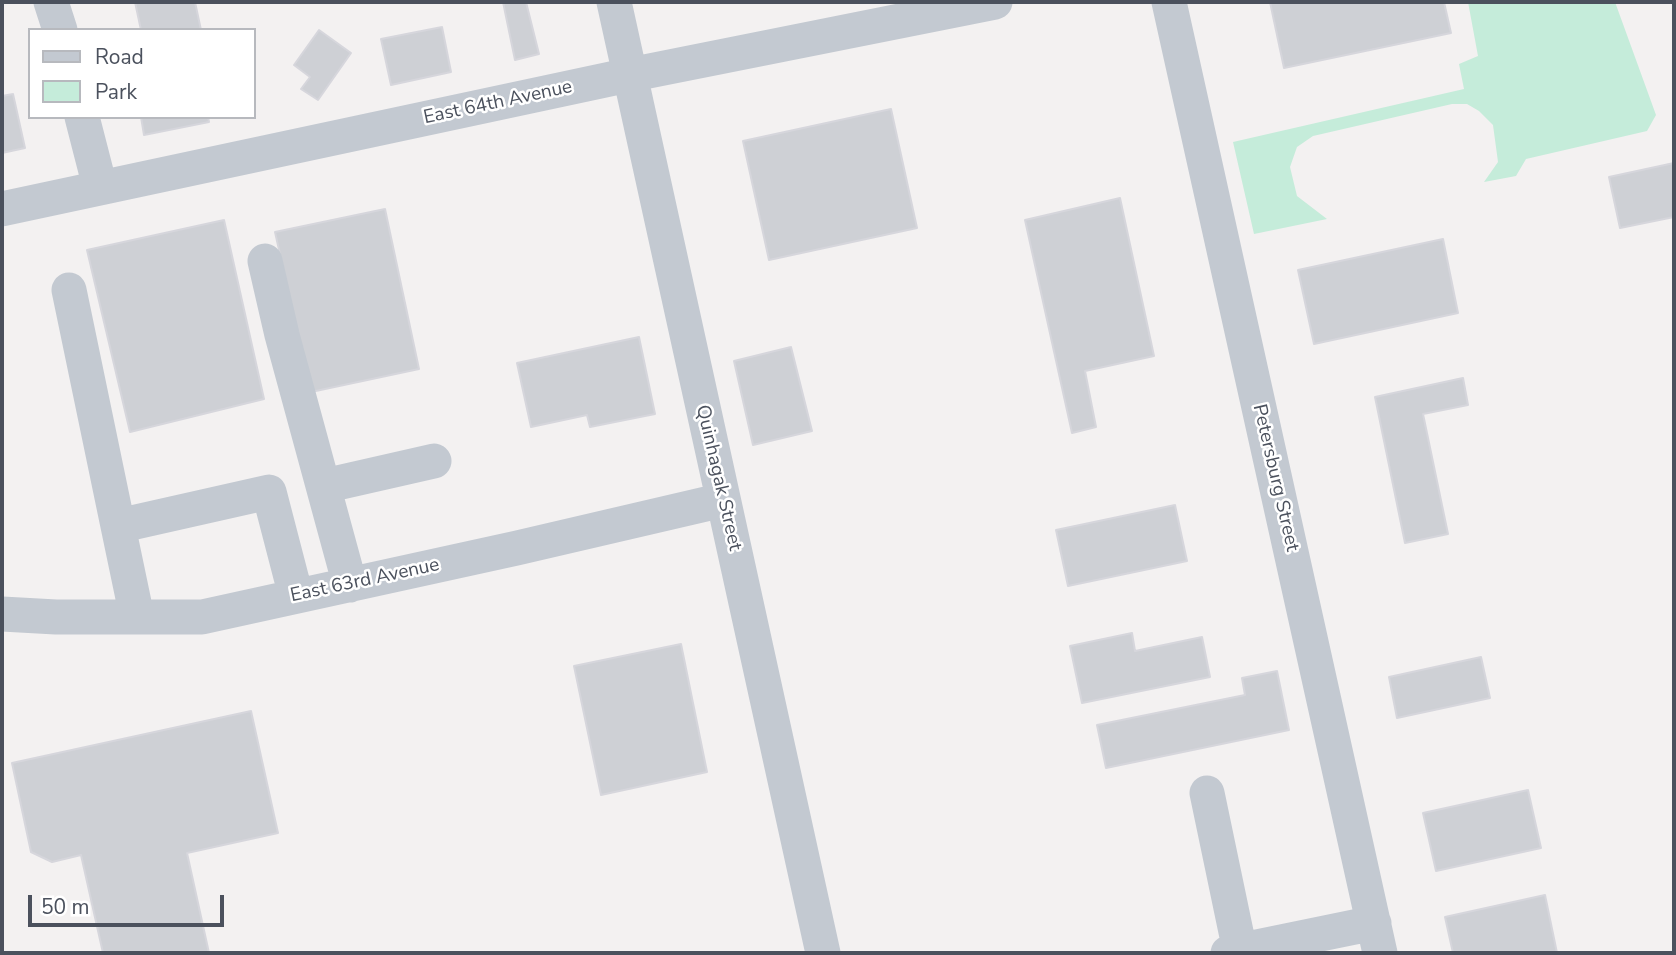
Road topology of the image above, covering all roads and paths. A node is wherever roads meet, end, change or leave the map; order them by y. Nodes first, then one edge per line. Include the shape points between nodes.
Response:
1 (51, 2) edge
2 (614, 2) edge
3 (995, 2) edge
4 (1169, 2) edge
5 (59, 28) edge
6 (629, 75) junction
7 (83, 119) edge
8 (100, 187) junction
9 (2, 209) edge
10 (265, 261) dead end
11 (69, 290) dead end
12 (434, 461) dead end
13 (324, 486) junction
14 (723, 500) junction
15 (118, 526) junction
16 (350, 585) junction
17 (296, 596) junction
18 (2, 614) edge
19 (137, 617) junction
20 (1207, 793) dead end
21 (1377, 938) edge
22 (1234, 952) edge
23 (823, 953) edge

1 - 5 street
2 - 6 street, Quinhagak Street
3 - 6 street, East 64th Avenue
4 - 21 street, Petersburg Street
6 - 8 street, East 64th Avenue
6 - 14 street, Quinhagak Street
7 - 8 street
8 - 9 street, East 64th Avenue
10 - 13 street
11 - 15 street
12 - 13 street
13 - 16 street
14 - 16 street, East 63rd Avenue
14 - 23 street, Quinhagak Street
15 - 17 street via 268,492
15 - 19 street
16 - 17 street, East 63rd Avenue
17 - 19 street, East 63rd Avenue via 202,617
18 - 19 street, East 63rd Avenue
20 - 22 street
21 - 22 street

